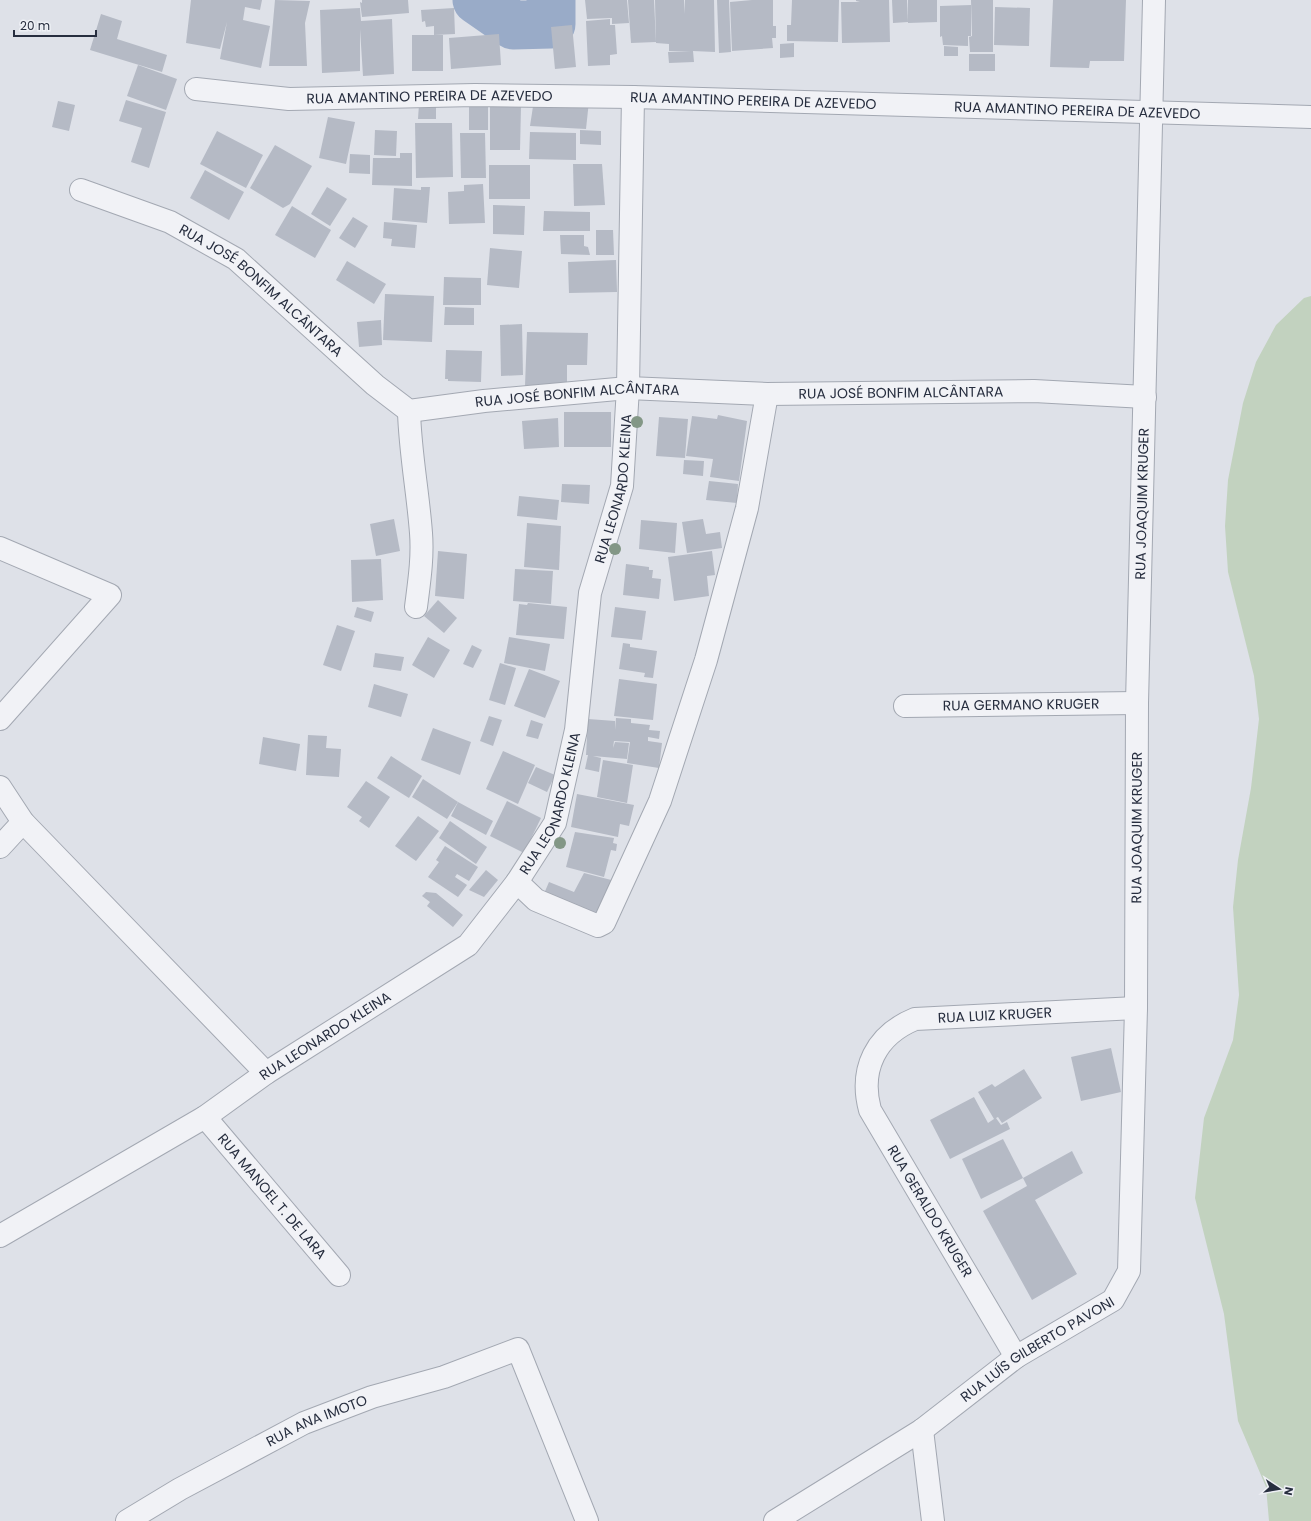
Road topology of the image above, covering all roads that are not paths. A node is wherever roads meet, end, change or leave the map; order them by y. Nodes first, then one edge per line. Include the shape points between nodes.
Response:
1 (1154, 0) edge
2 (196, 89) dead end
3 (633, 97) junction
4 (1152, 112) junction
5 (1311, 117) edge
6 (81, 190) dead end
7 (628, 388) junction
8 (767, 394) junction
9 (1145, 397) junction
10 (409, 411) junction
11 (0, 548) edge
12 (416, 607) dead end
13 (1137, 703) junction
14 (905, 706) dead end
15 (0, 719) edge
16 (0, 787) edge
17 (23, 822) junction
18 (0, 847) edge
19 (517, 882) junction
20 (1136, 1008) junction
21 (872, 1060) joint
22 (266, 1073) junction
23 (205, 1117) junction
24 (0, 1236) edge
25 (339, 1275) dead end
26 (1016, 1357) junction
27 (922, 1430) junction
28 (127, 1521) edge
29 (588, 1521) edge
30 (775, 1521) edge
31 (933, 1521) edge

1 - 4 street, RUA JOAQUIM KRUGER
2 - 3 street, RUA AMANTINO PEREIRA DE AZEVEDO via 289,99 475,95
3 - 4 street, RUA AMANTINO PEREIRA DE AZEVEDO
3 - 7 street, RUA LEONARDO KLEINA
4 - 5 street, RUA AMANTINO PEREIRA DE AZEVEDO
4 - 9 street, RUA JOAQUIM KRUGER
6 - 10 street, RUA JOSÉ BONFIM ALCÂNTARA via 170,222 236,259 375,385
7 - 8 street, RUA JOSÉ BONFIM ALCÂNTARA
7 - 10 street, RUA JOSÉ BONFIM ALCÂNTARA via 484,401
7 - 19 street, RUA LEONARDO KLEINA via 622,486 590,593 576,730 554,823
8 - 9 street, RUA JOSÉ BONFIM ALCÂNTARA via 1034,391
8 - 19 street via 747,508 706,660 660,801 604,922 598,926 536,900
9 - 13 street, RUA JOAQUIM KRUGER
10 - 12 street via 411,460 421,534 421,566
11 - 15 street via 110,595
13 - 14 street, RUA GERMANO KRUGER
13 - 20 street, RUA JOAQUIM KRUGER
16 - 17 street
17 - 18 street
17 - 22 street
19 - 22 street, RUA LEONARDO KLEINA via 468,945
20 - 21 street, RUA LUIZ KRUGER via 915,1019 889,1033 880,1042
20 - 26 street, RUA LUÍS GILBERTO PAVONI via 1129,1271 1113,1300
21 - 26 street, RUA GERALDO KRUGER via 866,1095 870,1110
22 - 23 street, RUA LEONARDO KLEINA
23 - 24 street, RUA LEONARDO KLEINA
23 - 25 street, RUA MANOEL T. DE LARA
26 - 27 street, RUA LUÍS GILBERTO PAVONI
27 - 30 street, RUA LUÍS GILBERTO PAVONI
27 - 31 street
28 - 29 street, RUA ANA IMOTO via 180,1489 304,1423 372,1397 444,1377 518,1349

